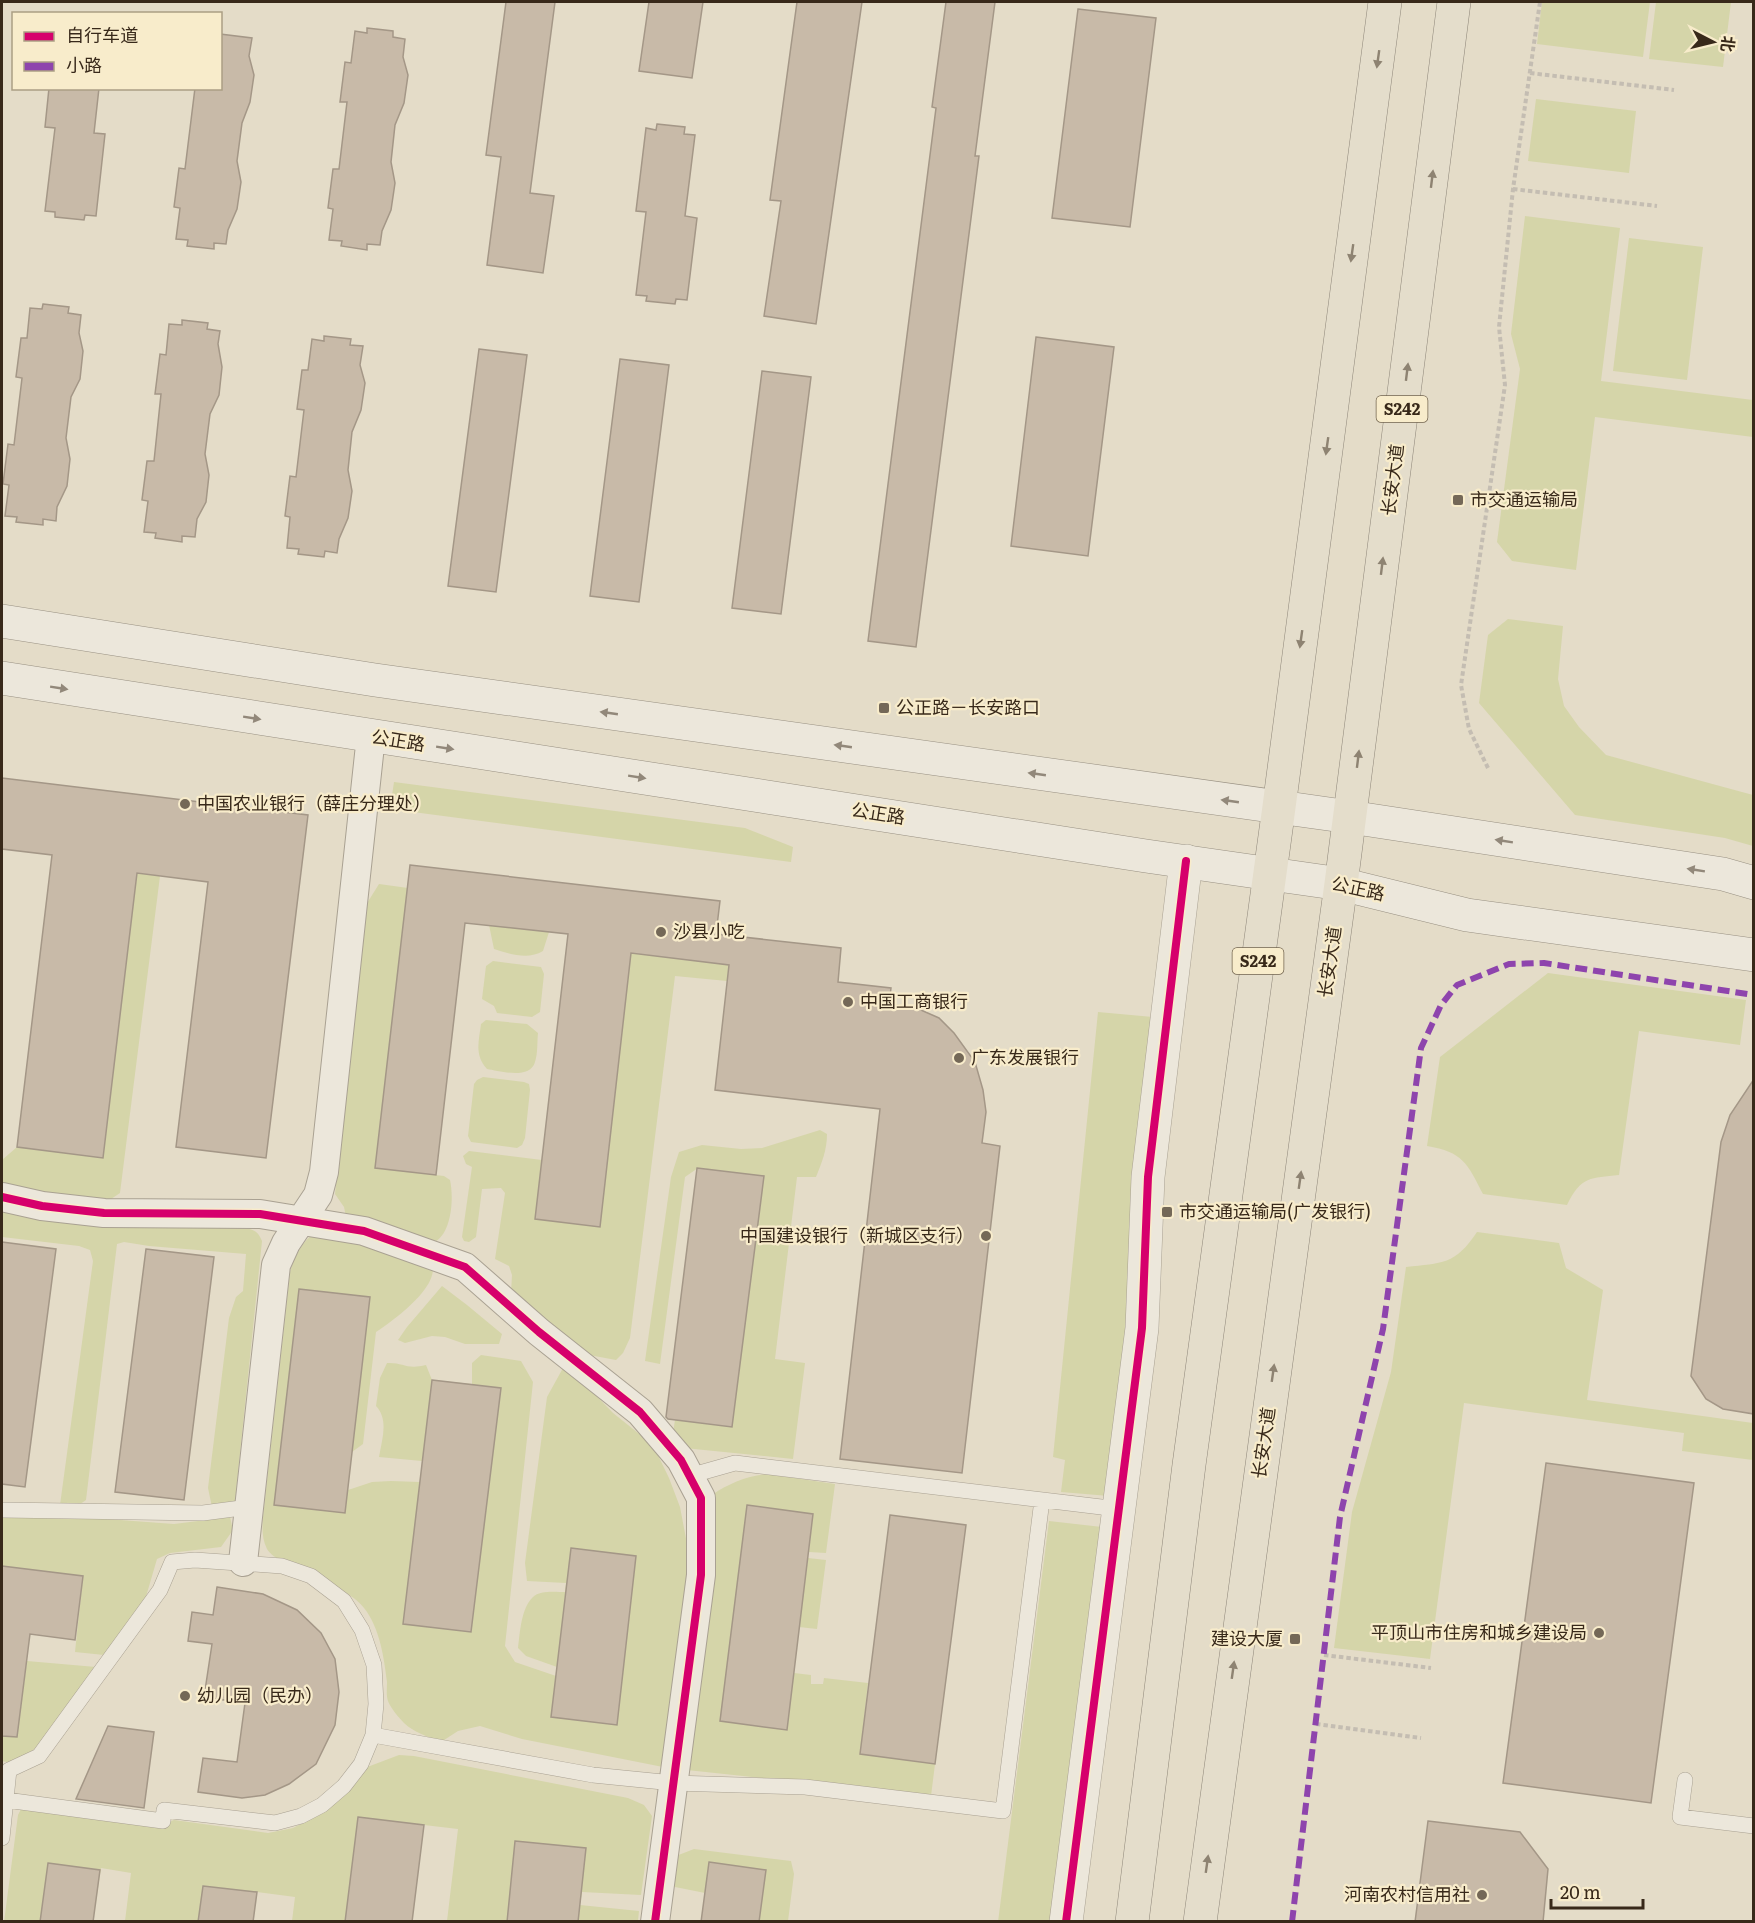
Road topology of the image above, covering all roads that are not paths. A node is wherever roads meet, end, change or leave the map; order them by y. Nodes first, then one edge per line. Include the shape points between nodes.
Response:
1 (1385, 2) edge
2 (1454, 2) edge
3 (2, 621) edge
4 (2, 678) edge
5 (370, 736) junction
6 (1280, 807) junction
7 (1350, 817) junction
8 (1186, 861) junction
9 (1270, 874) junction
10 (1754, 883) edge
11 (1341, 884) junction
12 (1754, 955) edge
13 (2, 1197) edge
14 (301, 1220) junction
15 (689, 1476) junction
16 (1042, 1500) junction
17 (249, 1507) junction
18 (1118, 1509) junction
19 (2, 1510) edge
20 (243, 1562) junction
21 (373, 1735) junction
22 (1685, 1780) dead end
23 (673, 1783) junction
24 (6, 1800) junction
25 (1754, 1826) edge
26 (2, 1838) edge
27 (655, 1922) edge
28 (1066, 1922) edge
29 (1132, 1922) edge
30 (1200, 1922) edge

1 -> 6 main road, S242
7 -> 2 main road, 长安大道 / S242
6 -> 3 main road via 398,684
4 -> 5 main road, 公正路
5 -> 8 main road, 公正路
5 - 14 street via 324,1172 318,1195
6 - 7 main road
6 - 9 main road, S242
10 -> 7 main road via 1723,874
7 - 11 main road, 长安大道 / S242
8 - 9 main road, 公正路
8 - 18 main road via 1148,1177 1142,1328
9 - 11 main road, 公正路
9 - 29 main road, S242 via 1189,1466
11 - 12 main road, 公正路 via 1467,915
30 -> 11 main road, 长安大道 / S242
13 - 14 street via 104,1213 260,1214
14 - 15 street via 364,1231 465,1267 640,1412
14 - 17 street via 276,1265
15 - 16 lane via 735,1463
15 - 23 street via 700,1498 701,1575
16 - 18 lane
16 - 23 lane via 1003,1811 805,1787
17 - 19 lane via 203,1513
17 - 20 street
18 - 28 main road
20 - 21 lane via 282,1566 312,1576 344,1602 362,1630 374,1665
20 - 24 lane via 172,1562 160,1590 39,1755 9,1770
21 - 23 lane via 593,1775
21 - 24 lane via 361,1764 344,1786 302,1816 276,1823 164,1810 163,1821
22 - 25 lane via 1680,1817
23 - 27 street
24 - 26 lane

